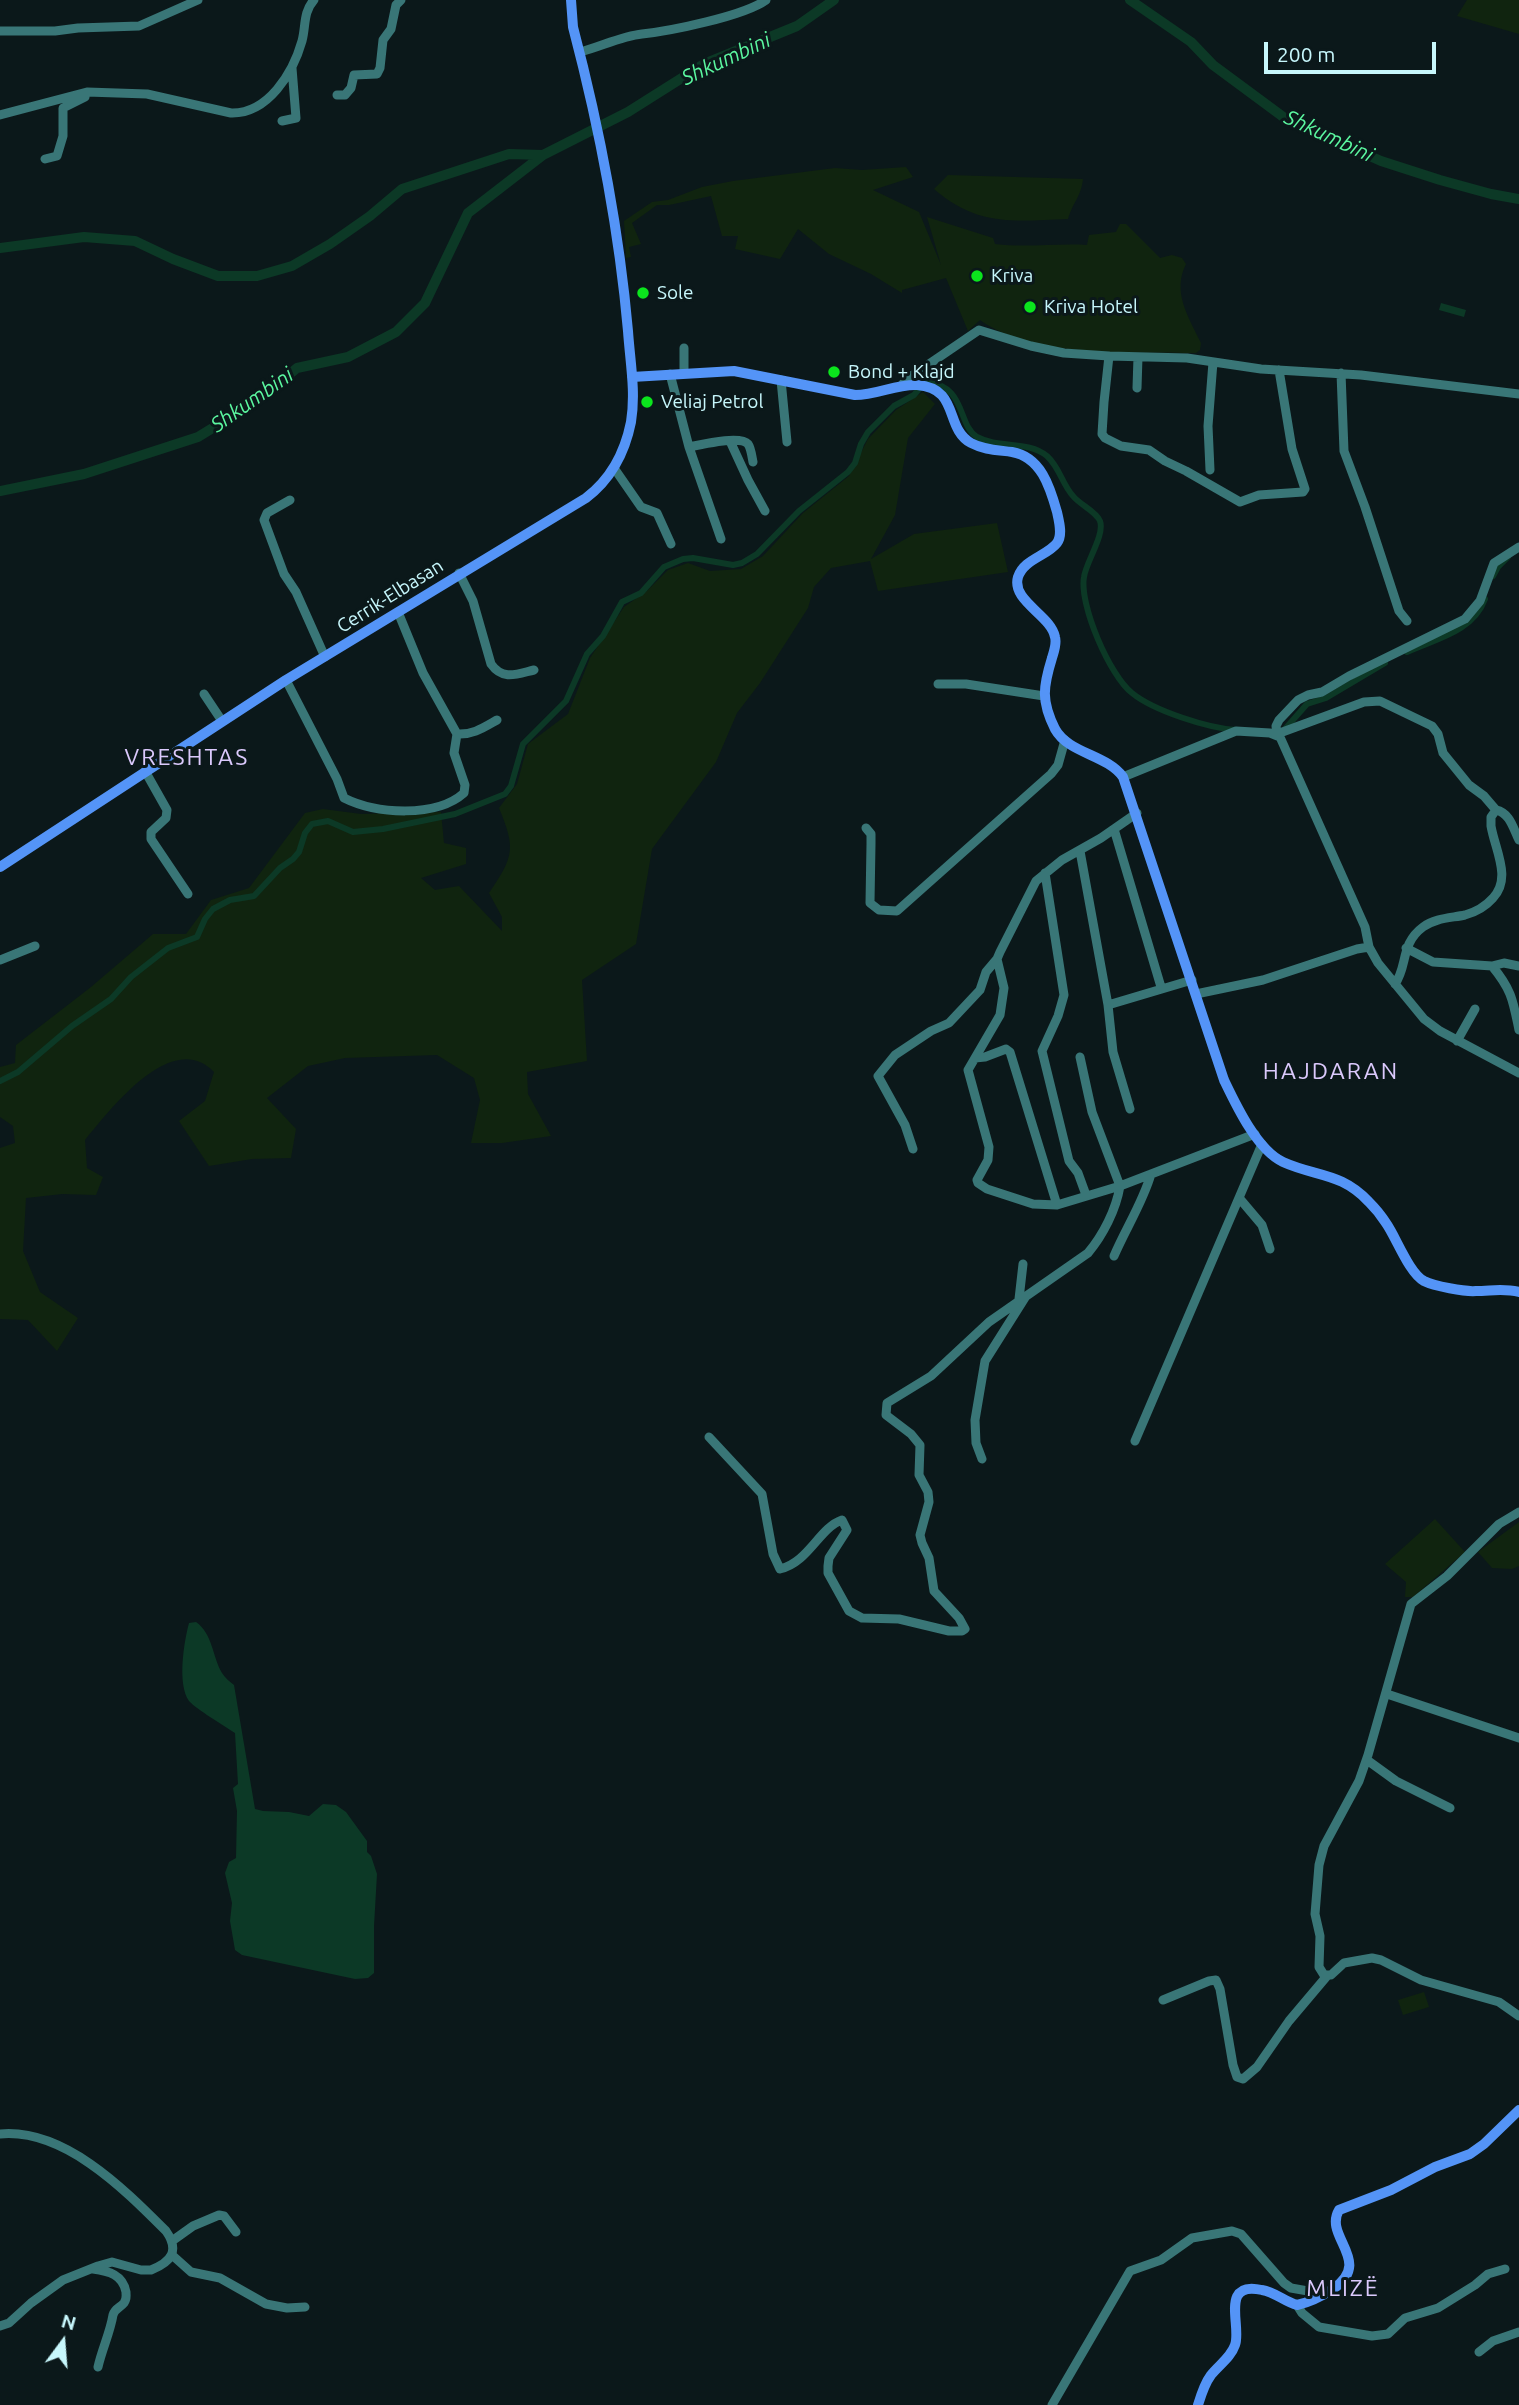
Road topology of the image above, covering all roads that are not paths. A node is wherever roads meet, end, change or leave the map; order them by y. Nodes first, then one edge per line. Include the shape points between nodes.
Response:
1 (198, 0) edge
2 (401, 0) edge
3 (571, 0) edge
4 (766, 0) edge
5 (311, 1) edge
6 (0, 31) edge
7 (581, 57) junction
8 (292, 68) junction
9 (88, 92) junction
10 (337, 95) dead end
11 (0, 115) edge
12 (282, 121) dead end
13 (45, 159) dead end
14 (684, 348) dead end
15 (1109, 356) junction
16 (1138, 357) junction
17 (1213, 362) junction
18 (1279, 370) junction
19 (684, 373) junction
20 (1340, 373) junction
21 (670, 374) junction
22 (632, 377) junction
23 (781, 380) junction
24 (901, 386) junction
25 (1137, 387) dead end
26 (1519, 394) edge
27 (730, 441) junction
28 (787, 442) dead end
29 (689, 447) junction
30 (753, 461) dead end
31 (614, 468) junction
32 (1210, 470) dead end
33 (290, 500) dead end
34 (765, 510) dead end
35 (722, 539) dead end
36 (671, 544) dead end
37 (1519, 547) edge
38 (459, 573) junction
39 (398, 612) junction
40 (1407, 621) dead end
41 (326, 657) junction
42 (534, 670) dead end
43 (286, 680) junction
44 (938, 684) dead end
45 (204, 694) dead end
46 (1044, 696) junction
47 (496, 719) dead end
48 (222, 722) junction
49 (1277, 732) junction
50 (457, 734) junction
51 (1065, 740) junction
52 (145, 771) junction
53 (1123, 777) junction
54 (1496, 810) junction
55 (1137, 813) junction
56 (866, 828) dead end
57 (1114, 829) junction
58 (1519, 840) edge
59 (1080, 851) junction
60 (0, 867) edge
61 (1045, 873) junction
62 (188, 894) dead end
63 (36, 946) dead end
64 (1369, 947) junction
65 (1406, 948) junction
66 (998, 959) junction
67 (0, 960) edge
68 (1492, 966) junction
69 (1519, 966) edge
70 (1192, 980) junction
71 (1395, 984) junction
72 (1161, 988) junction
73 (1196, 994) junction
74 (1108, 1004) junction
75 (1475, 1009) dead end
76 (1519, 1031) edge
77 (1457, 1041) junction
78 (1080, 1056) dead end
79 (975, 1058) junction
80 (1519, 1073) edge
81 (1130, 1109) dead end
82 (1259, 1139) junction
83 (913, 1149) dead end
84 (1151, 1174) junction
85 (1120, 1186) junction
86 (1087, 1195) junction
87 (1240, 1199) junction
88 (1057, 1205) junction
89 (1270, 1250) dead end
90 (1114, 1256) dead end
91 (1023, 1264) dead end
92 (1519, 1292) edge
93 (1022, 1298) junction
94 (709, 1437) dead end
95 (1135, 1441) dead end
96 (982, 1459) dead end
97 (1519, 1512) edge
98 (1387, 1694) junction
99 (1519, 1738) edge
100 (1367, 1760) junction
101 (1450, 1808) dead end
102 (1328, 1976) junction
103 (1163, 2000) dead end
104 (1519, 2016) edge
105 (1518, 2115) edge
106 (0, 2134) edge
107 (236, 2232) dead end
108 (172, 2241) junction
109 (172, 2255) junction
110 (92, 2269) junction
111 (1505, 2269) dead end
112 (1325, 2294) junction
113 (1297, 2305) junction
114 (305, 2307) dead end
115 (0, 2326) edge
116 (1519, 2332) edge
117 (1479, 2352) dead end
118 (97, 2367) dead end
119 (1052, 2405) edge
120 (1198, 2405) edge

1 - 6 street via 139,26
2 - 10 street via 383,40 377,74 354,75 351,88 345,95
3 - 7 main road
4 - 7 street via 730,15 640,34
5 - 8 street
7 - 22 main road, Cerrik-Elbasan via 621,256
8 - 9 street via 258,108 245,113 147,94
8 - 12 street via 296,118
9 - 11 street
9 - 13 street via 63,108 57,156
14 - 19 street
15 - 16 street
15 - 18 street via 1105,438 1121,446 1149,450 1240,502 1305,489
15 - 24 street via 1052,351 979,330
16 - 17 street
16 - 25 street
17 - 18 street
17 - 32 street
18 - 20 street
19 - 21 main road
19 - 23 main road via 734,371
20 - 26 street
20 - 40 street via 1344,452 1399,611
21 - 22 main road
21 - 29 street
22 - 31 main road, Cerrik-Elbasan via 631,422
23 - 24 main road via 855,395
23 - 28 street
24 - 46 main road via 922,386 941,394 966,440 1024,456 1044,476 1060,537 1021,571 1017,586 1055,636
27 - 29 street
27 - 30 street via 747,444
27 - 34 street
29 - 35 street
31 - 36 street via 641,508 657,513
31 - 38 main road, Cerrik-Elbasan via 586,498
33 - 41 street via 267,513 264,520 284,574
37 - 49 street via 1494,563 1480,601 1465,620 1298,700
38 - 39 main road, Cerrik-Elbasan
38 - 42 street via 495,670 511,676
39 - 41 main road, Cerrik-Elbasan
39 - 50 street
41 - 43 main road, Cerrik-Elbasan
43 - 48 main road, Cerrik-Elbasan
43 - 50 street via 344,798 373,808 413,810 452,802 464,793 454,753
44 - 46 street
45 - 48 street
46 - 51 main road via 1055,728
47 - 50 street via 477,732
48 - 52 main road, Cerrik-Elbasan
49 - 53 street via 1236,732
49 - 54 street via 1364,702 1380,701 1432,726 1443,753
49 - 64 street via 1360,915
51 - 53 main road via 1113,765
51 - 56 street via 1054,771 897,911 875,909 870,903 871,834
52 - 60 main road, Cerrik-Elbasan
52 - 62 street via 167,810 151,839
53 - 55 main road
54 - 58 street via 1511,821
54 - 65 street via 1491,826 1503,877 1500,888 1483,908 1423,927
55 - 57 street
55 - 70 main road
57 - 59 street
57 - 72 street
59 - 61 street
59 - 74 street
61 - 66 street via 1036,881
61 - 86 street via 1064,995 1042,1051 1069,1161
63 - 67 street
64 - 71 street
64 - 73 street via 1263,980
65 - 68 street via 1433,962
65 - 71 street
66 - 79 street via 1003,1002
66 - 83 street via 986,972 980,990 949,1023 895,1055 878,1076
68 - 69 street
68 - 76 street via 1516,1005
70 - 72 street
70 - 73 main road
71 - 77 street via 1433,1027
72 - 74 street
73 - 82 main road via 1224,1080
74 - 81 street via 1113,1052
75 - 77 street
77 - 80 street
78 - 85 street via 1092,1112
79 - 88 street via 1006,1049 1010,1052
79 - 88 street via 968,1070 989,1147 978,1184 1019,1200
82 - 84 street
82 - 87 street
82 - 92 main road via 1283,1162 1338,1178 1363,1196 1424,1281 1473,1292
84 - 85 street
84 - 90 street
85 - 86 street
85 - 93 street via 1105,1226 1087,1253
86 - 88 street
87 - 89 street via 1262,1225
87 - 95 street
91 - 93 street
93 - 94 street via 885,1409 920,1445 919,1475 929,1502 920,1535 934,1591 959,1618 962,1631 898,1619 862,1618 849,1611 828,1573 829,1558 847,1530 842,1520 798,1562 780,1569 762,1494
93 - 96 street via 985,1362 975,1420
97 - 98 street via 1499,1524 1411,1604
98 - 99 street
98 - 100 street
100 - 101 street via 1396,1781
100 - 102 street via 1319,1865 1315,1914 1319,1967 1320,1973
102 - 103 street via 1243,2079 1237,2077 1233,2065 1216,1980
102 - 104 street via 1344,1964 1372,1958 1421,1980 1499,2003
105 - 112 main road via 1470,2154 1339,2210 1336,2227 1349,2264 1344,2280
106 - 108 street via 32,2135 93,2164
107 - 108 street via 219,2215
108 - 109 street
109 - 110 street via 151,2270 112,2262
109 - 114 street via 191,2272 220,2278 266,2304
110 - 115 street via 58,2283
110 - 118 street via 115,2274 127,2297 113,2312
111 - 113 street via 1488,2274 1438,2308 1405,2318 1380,2336 1319,2327
112 - 113 main road
112 - 119 street via 1290,2288 1241,2234 1232,2231 1192,2238 1161,2260 1130,2271
113 - 120 main road via 1266,2290 1242,2292 1233,2310 1234,2348 1209,2377
116 - 117 street via 1493,2341

